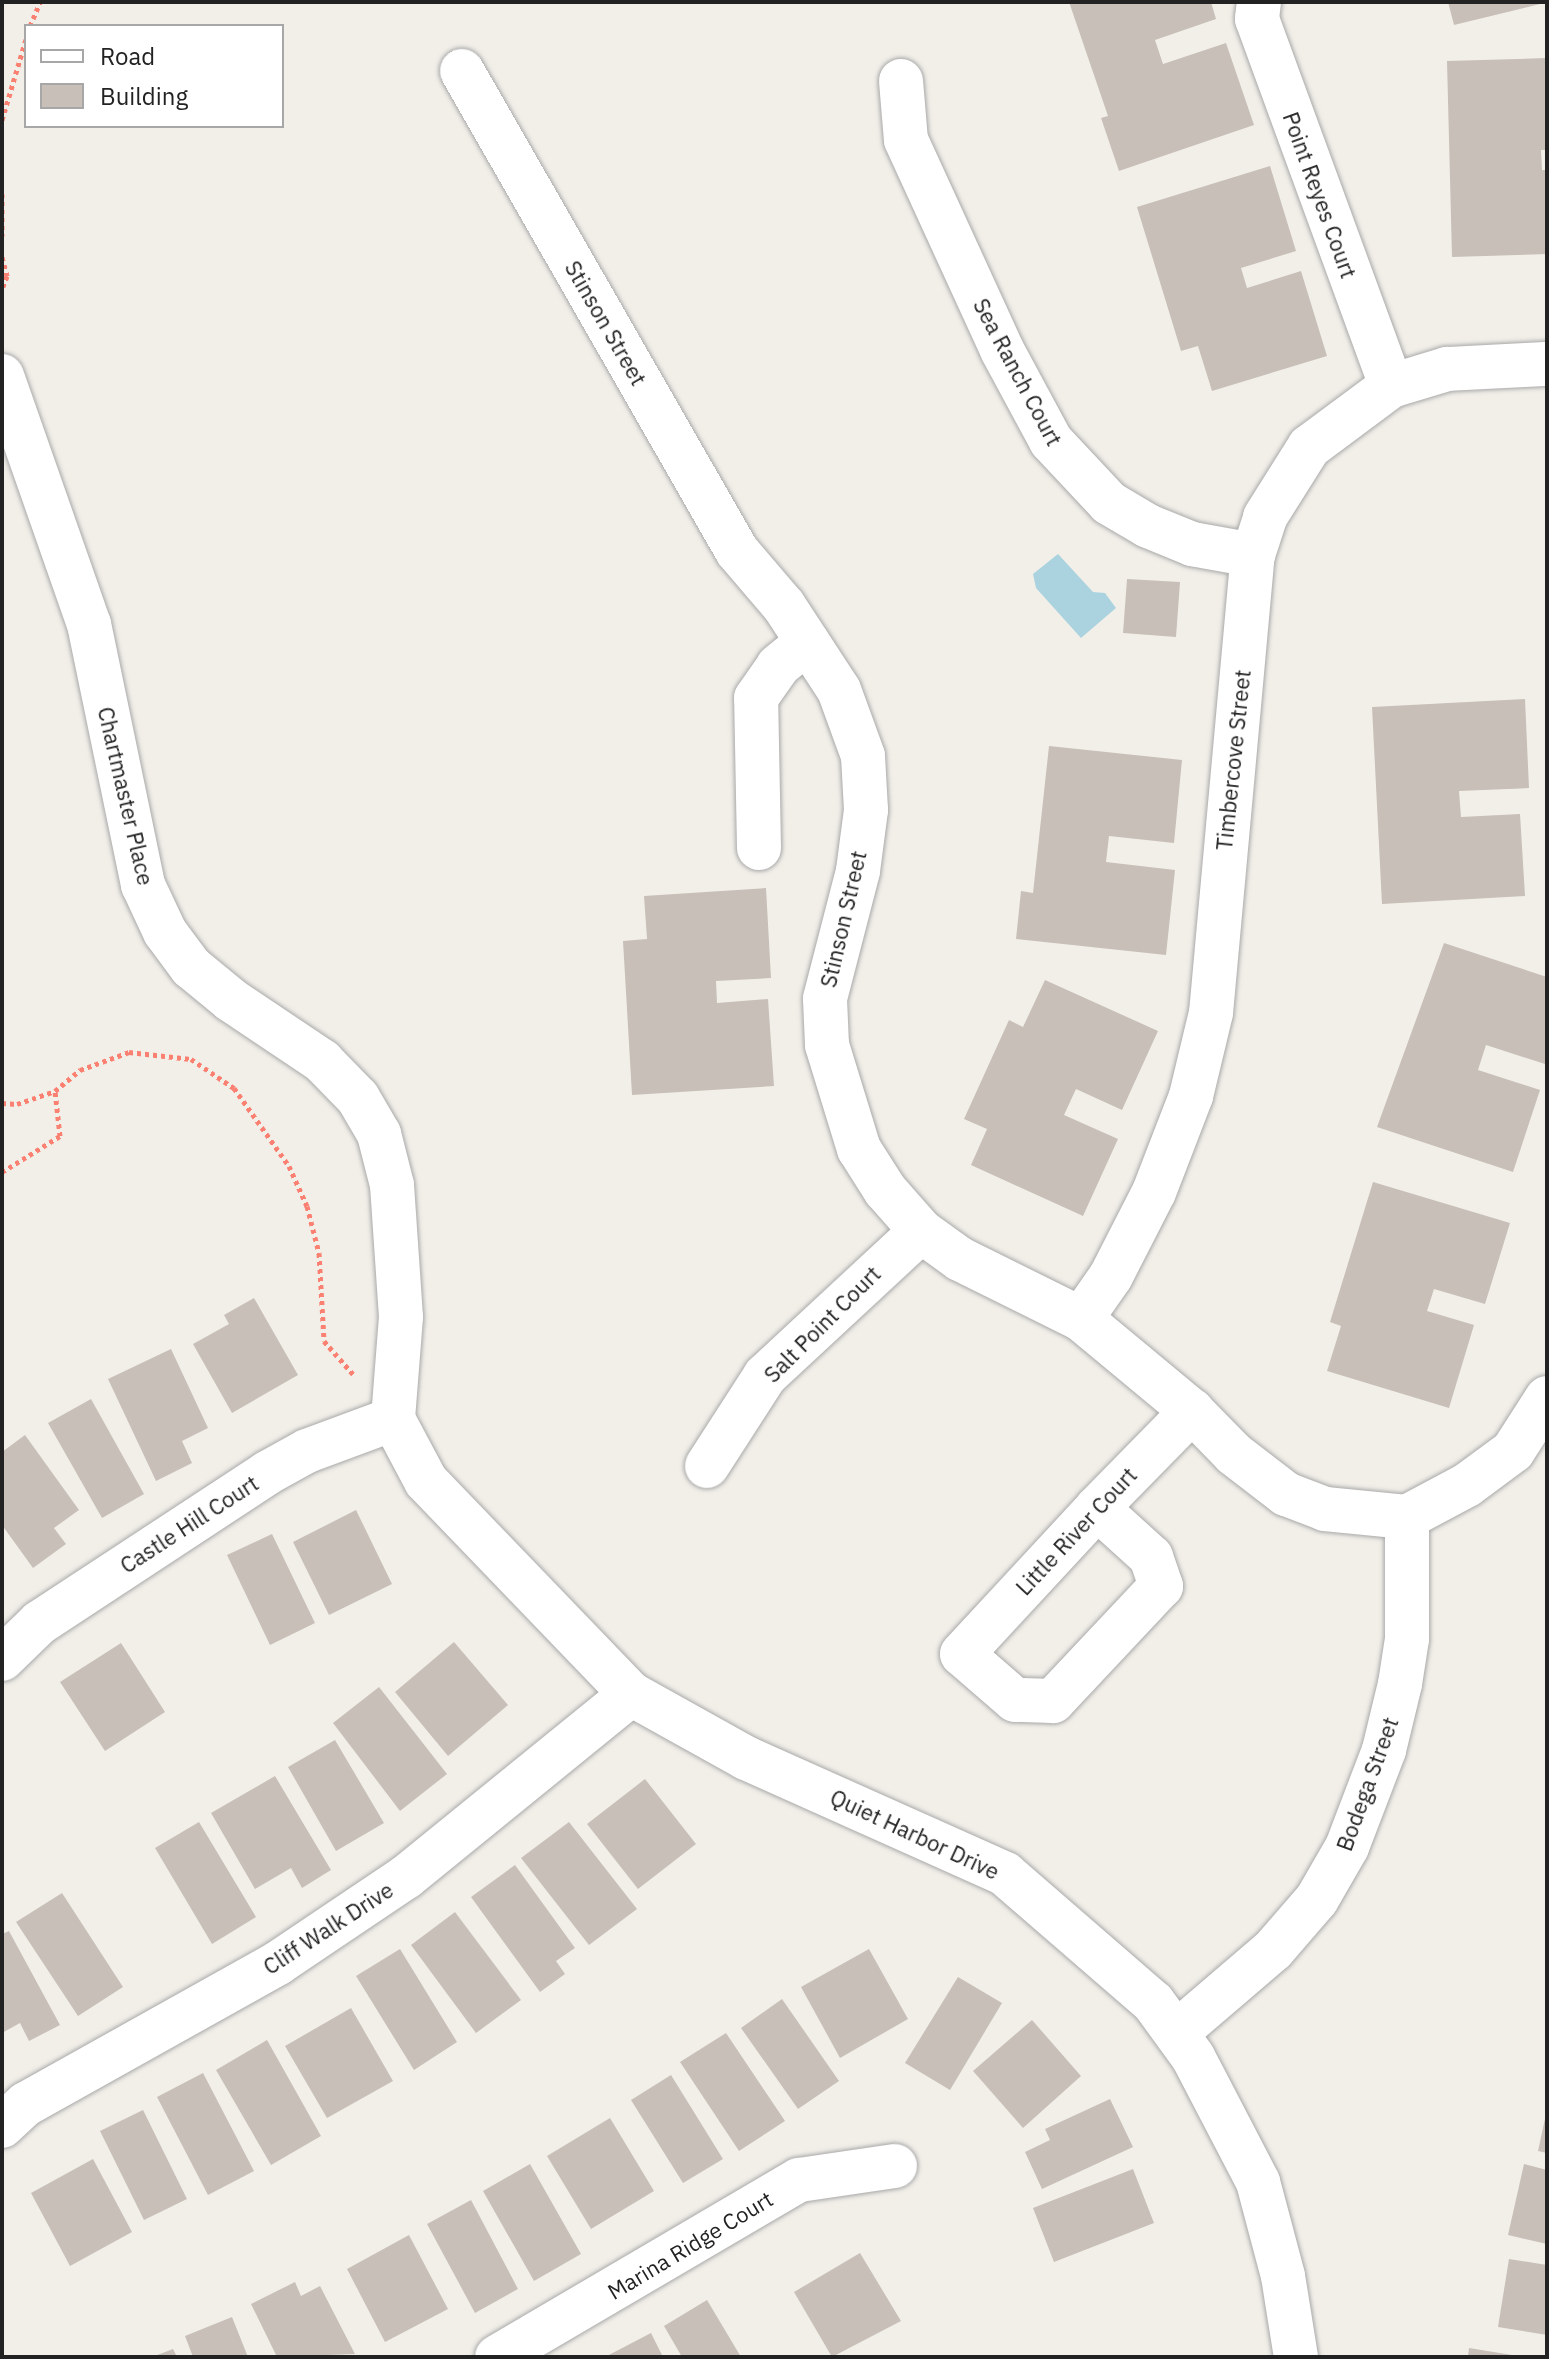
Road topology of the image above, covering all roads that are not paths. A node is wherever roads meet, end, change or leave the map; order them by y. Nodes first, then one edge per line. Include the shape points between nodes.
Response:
1 (1259, 2) edge
2 (462, 71) dead end
3 (901, 81) dead end
4 (1547, 364) edge
5 (2, 376) edge
6 (1391, 386) junction
7 (1253, 555) junction
8 (808, 642) junction
9 (759, 848) dead end
10 (921, 1231) junction
11 (1081, 1319) junction
12 (1547, 1398) edge
13 (1192, 1411) junction
14 (393, 1419) junction
15 (707, 1466) dead end
16 (1097, 1508) junction
17 (1407, 1517) junction
18 (2, 1659) edge
19 (631, 1694) junction
20 (1176, 2033) junction
21 (2, 2126) edge
22 (895, 2166) dead end
23 (497, 2357) edge
24 (1296, 2357) edge

1 - 6 street, Point Reyes Court via 1257,19
2 - 8 street, Stinson Street via 737,551
3 - 7 street, Sea Ranch Court via 906,140 1002,350 1051,441 1109,503 1148,526 1192,544
4 - 6 street, Timbercove Street via 1447,369
5 - 14 street, Chartmaster Place via 89,624 139,870 165,932 191,967 221,992 322,1061 358,1098 379,1134 392,1185 401,1317
6 - 7 street, Timbercove Street via 1309,447 1265,517
7 - 11 street, Timbercove Street via 1211,1013 1191,1096 1154,1192 1111,1276
8 - 9 street via 778,666 756,698
8 - 10 street, Stinson Street via 839,690 863,756 866,810 858,871 825,999 827,1045 859,1149
10 - 11 street, Stinson Street via 960,1259
10 - 15 street, Salt Point Court via 765,1376
11 - 13 street, Stinson Street
12 - 17 street via 1513,1451 1467,1485
13 - 16 street, Little River Court
13 - 17 street, Stinson Street via 1234,1454 1286,1494 1325,1509
14 - 18 street, Castle Hill Court via 307,1451 267,1473 39,1623
14 - 19 street, Quiet Harbor Drive via 426,1481
16 - 16 street, Little River Court via 962,1654 1015,1700 1053,1701 1161,1586 1151,1557
17 - 20 street, Bodega Street via 1409,1596 1400,1684 1384,1750 1347,1847 1317,1899 1273,1950
19 - 20 street, Quiet Harbor Drive via 746,1758 1005,1874 1153,2002
19 - 21 street, Cliff Walk Drive via 393,1885 278,1963 26,2104
20 - 24 street, Quiet Harbor Drive via 1258,2182 1283,2276
22 - 23 street, Marina Ridge Court via 799,2180

